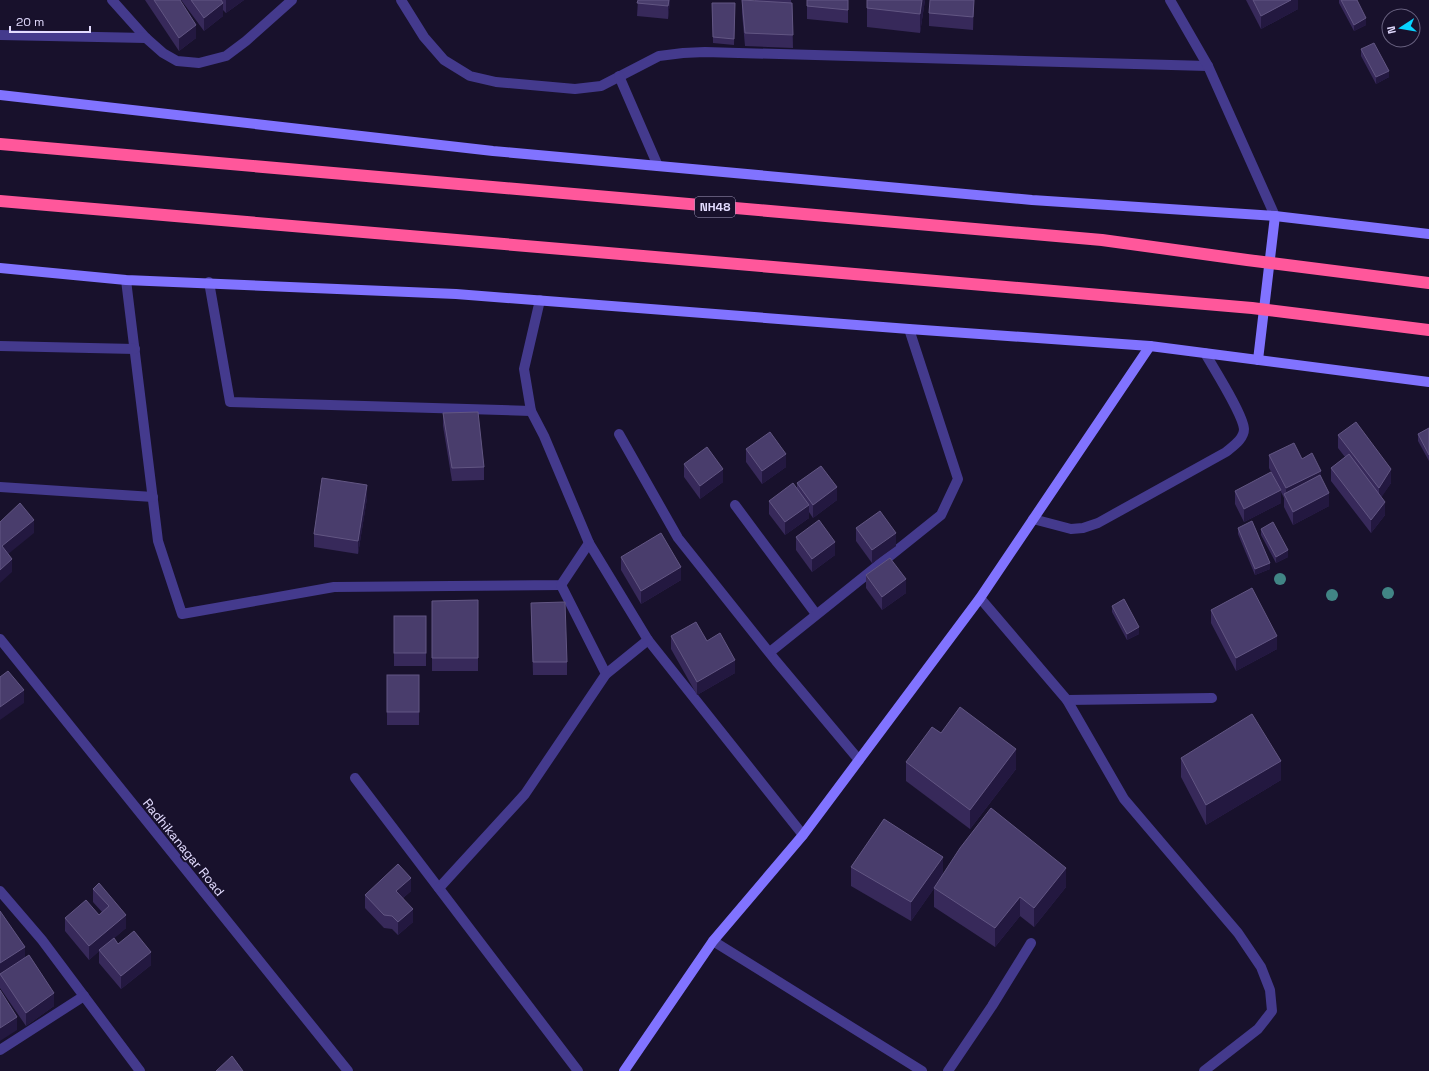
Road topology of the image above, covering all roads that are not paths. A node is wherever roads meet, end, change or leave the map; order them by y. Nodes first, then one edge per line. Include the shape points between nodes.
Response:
1 (112, 0) edge
2 (292, 0) edge
3 (401, 0) edge
4 (1170, 0) edge
5 (0, 35) edge
6 (146, 38) junction
7 (1208, 66) junction
8 (619, 76) junction
9 (0, 95) edge
10 (0, 144) edge
11 (658, 166) junction
12 (0, 201) edge
13 (1275, 216) junction
14 (1429, 234) edge
15 (0, 268) edge
16 (126, 280) junction
17 (209, 282) junction
18 (1429, 283) edge
19 (540, 300) junction
20 (909, 329) junction
21 (1429, 330) edge
22 (0, 346) edge
23 (1150, 346) junction
24 (135, 350) junction
25 (1205, 353) junction
26 (1258, 360) junction
27 (1429, 382) edge
28 (531, 411) junction
29 (619, 434) dead end
30 (0, 487) edge
31 (153, 497) junction
32 (735, 505) dead end
33 (1034, 519) junction
34 (589, 543) junction
35 (561, 586) junction
36 (980, 598) junction
37 (816, 614) junction
38 (0, 640) edge
39 (648, 640) junction
40 (770, 652) junction
41 (606, 674) junction
42 (1212, 698) dead end
43 (1067, 700) junction
44 (859, 760) junction
45 (356, 778) dead end
46 (803, 834) junction
47 (439, 888) junction
48 (0, 891) edge
49 (713, 941) junction
50 (1031, 943) dead end
51 (84, 996) junction
52 (0, 1050) edge
53 (140, 1071) edge
54 (348, 1071) edge
55 (578, 1071) edge
56 (624, 1071) edge
57 (922, 1071) edge
58 (948, 1071) edge
59 (1204, 1071) edge

1 - 6 street
2 - 6 street via 226,56 199,63 178,62
3 - 8 street via 424,37 444,60 470,76 496,82 575,89 601,86
4 - 7 street
5 - 6 street
7 - 8 street via 705,52 659,56
7 - 13 street
8 - 11 street
9 - 11 main road via 493,151
10 - 18 highway, NH48, bridge via 1102,240
11 - 13 main road via 1032,200
12 - 21 highway, bridge via 1252,308
13 - 14 main road
13 - 26 main road
15 - 16 main road
16 - 17 main road
16 - 24 street
17 - 19 main road
17 - 28 street via 230,402
19 - 20 main road
19 - 28 street via 524,369
20 - 23 main road
20 - 37 street via 958,478 941,515
22 - 24 street
23 - 25 main road
23 - 33 main road
24 - 31 street
25 - 26 main road
25 - 33 street via 1239,412 1244,429 1240,441 1226,452 1098,523 1071,529
26 - 27 main road
28 - 34 street
29 - 40 street via 678,538
30 - 31 street
31 - 35 street via 158,540 182,614 334,587
32 - 37 street
33 - 36 main road
34 - 35 street
34 - 39 street
35 - 41 street
36 - 43 street
36 - 44 main road
37 - 40 street
38 - 54 street, Radhikanagar Road
39 - 41 street
39 - 46 street
40 - 44 street
41 - 47 street via 525,794
42 - 43 street
43 - 59 street via 1124,799 1238,933 1262,967 1270,990 1272,1011 1258,1029
44 - 46 main road
45 - 47 street
46 - 49 main road
47 - 55 street
48 - 51 street via 42,940
49 - 56 main road
49 - 57 street
50 - 58 street
51 - 52 street
51 - 53 street

